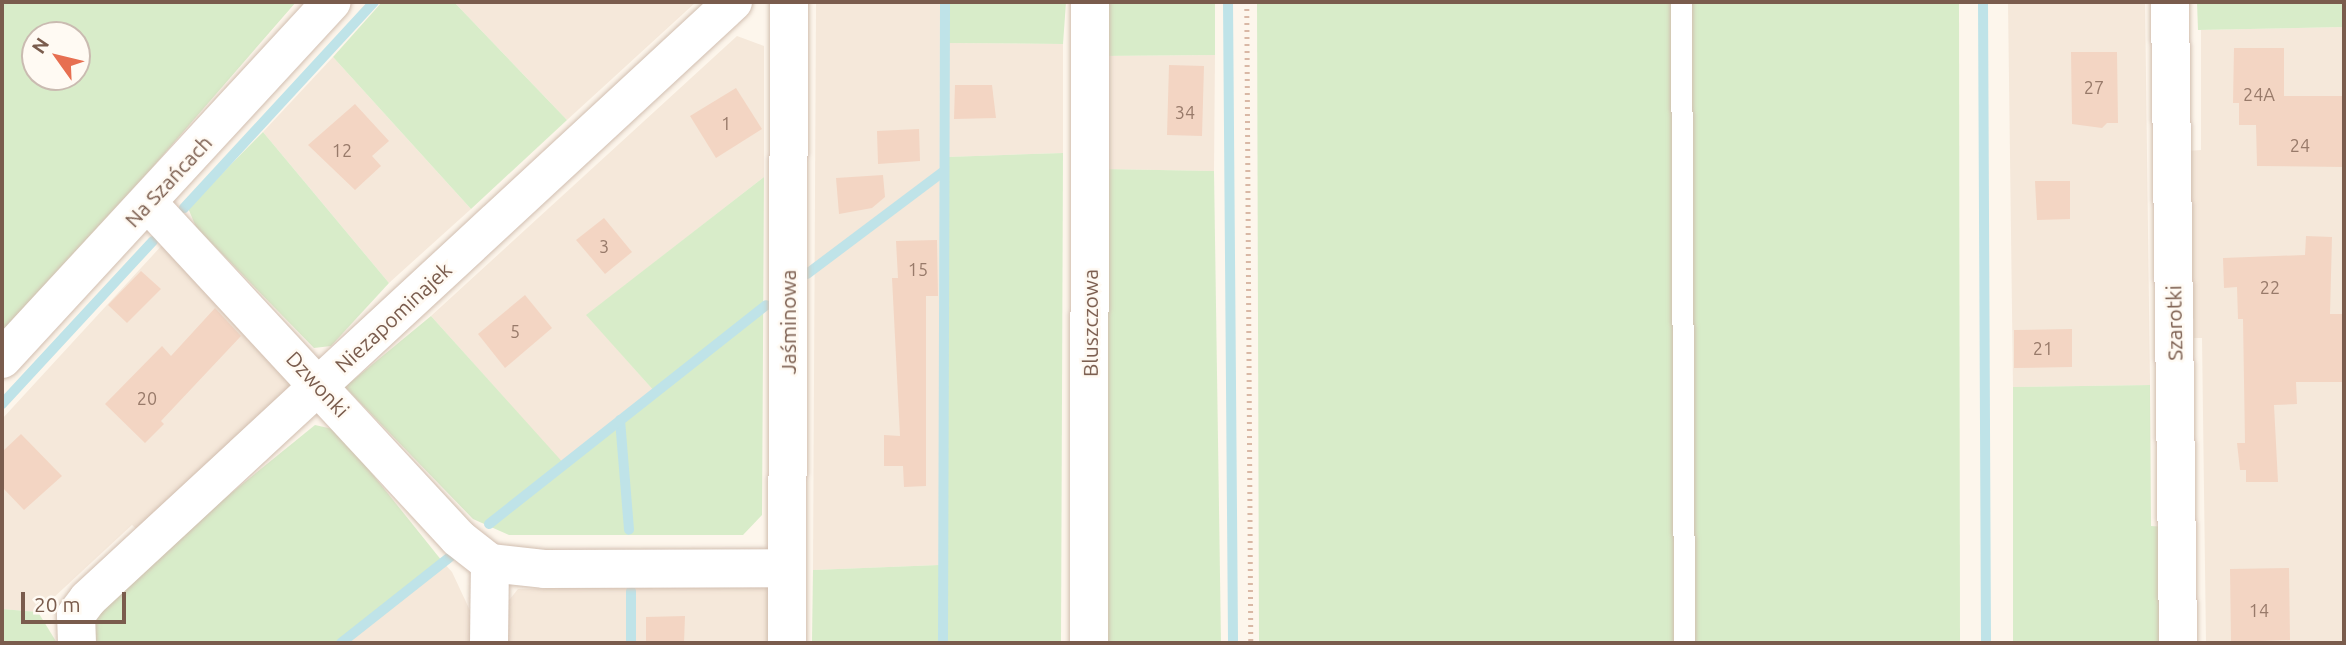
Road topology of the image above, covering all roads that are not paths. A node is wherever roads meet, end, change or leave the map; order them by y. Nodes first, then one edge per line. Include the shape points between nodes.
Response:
1 (332, 2) edge
2 (733, 2) edge
3 (789, 2) edge
4 (1090, 2) edge
5 (1681, 2) edge
6 (2170, 2) edge
7 (148, 203) junction
8 (2, 359) edge
9 (319, 385) junction
10 (489, 563) junction
11 (787, 568) junction
12 (77, 643) edge
13 (489, 643) edge
14 (787, 643) edge
15 (1089, 643) edge
16 (1684, 643) edge
17 (2178, 643) edge

1 - 7 street, Na Szańcach
2 - 9 street, Niezapominajek
3 - 11 street, Jaśminowa
4 - 15 street, Bluszczowa
5 - 16 lane
6 - 17 street, Szarotki
7 - 8 street, Na Szańcach
7 - 9 street, Dzwonki
9 - 10 street, Dzwonki via 458,538
9 - 12 street, Niezapominajek via 88,599 76,615
10 - 11 street via 544,569
10 - 13 street
11 - 14 street, Jaśminowa

